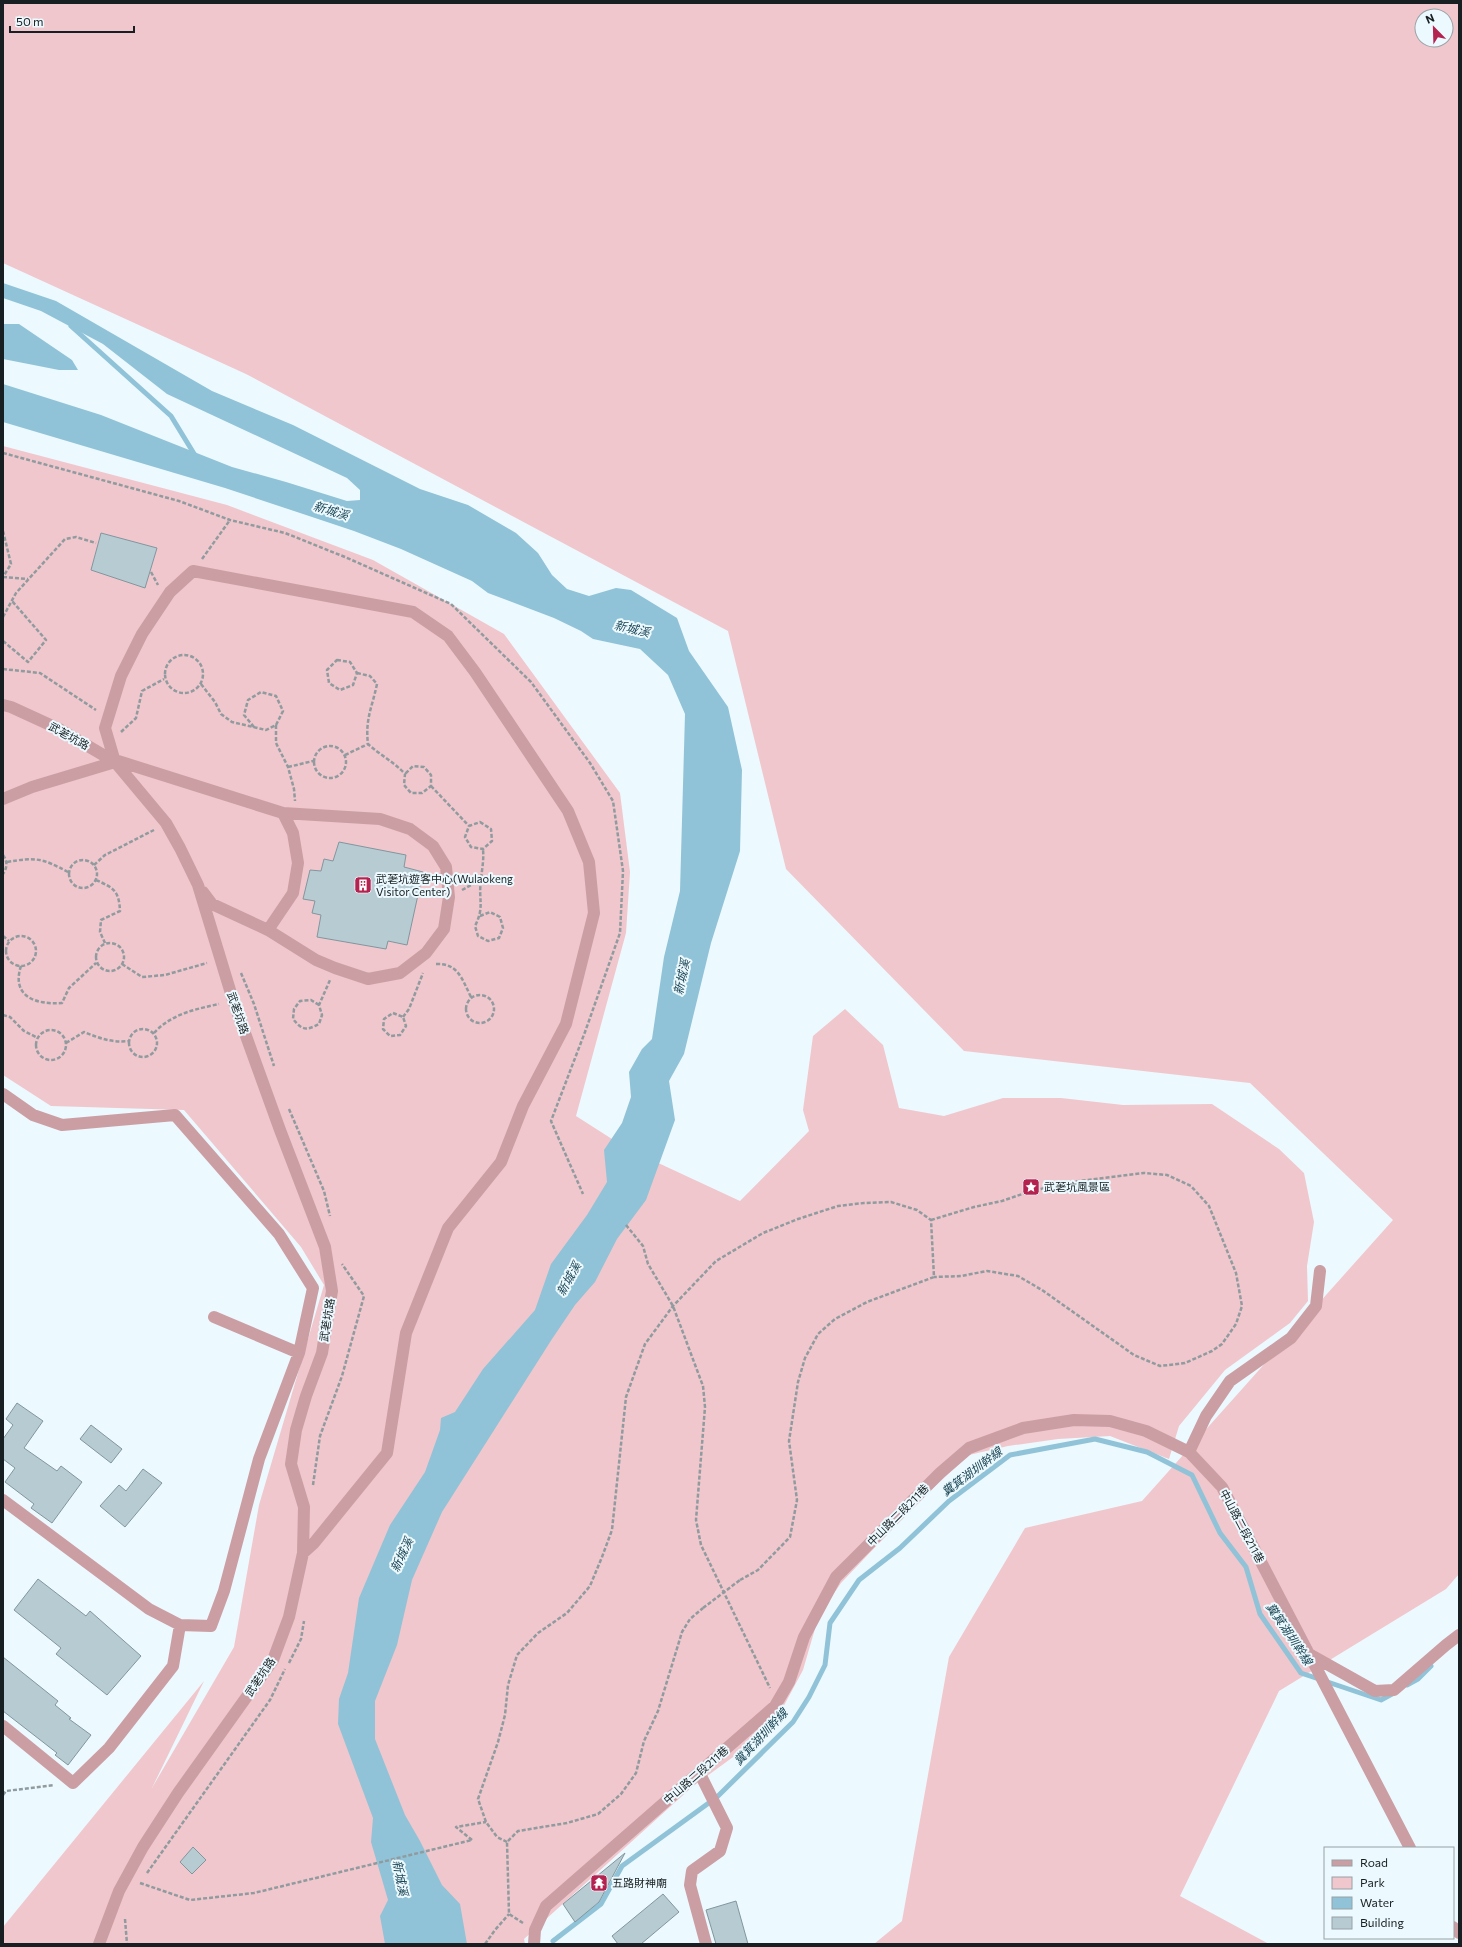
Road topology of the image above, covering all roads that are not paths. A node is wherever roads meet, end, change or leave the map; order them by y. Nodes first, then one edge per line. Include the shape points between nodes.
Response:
1 (3, 705) edge
2 (115, 762) junction
3 (3, 799) edge
4 (283, 813) junction
5 (198, 885) junction
6 (268, 930) junction
7 (3, 1094) edge
8 (1320, 1271) dead end
9 (214, 1317) dead end
10 (299, 1353) junction
11 (1189, 1452) junction
12 (3, 1500) edge
13 (303, 1553) junction
14 (180, 1625) junction
15 (1459, 1635) edge
16 (1312, 1659) junction
17 (3, 1726) edge
18 (699, 1772) junction
19 (1409, 1847) edge
20 (99, 1944) edge
21 (534, 1944) edge
22 (706, 1944) edge

1 - 2 street, 武荖坑路 via 58,729
2 - 3 street
2 - 4 street
2 - 5 street, 武荖坑路 via 166,824
2 - 13 street via 105,728 121,676 142,634 170,592 193,571 412,612 448,636 475,672 568,811 589,862 594,913 566,1024 523,1106 501,1162 448,1228 406,1333 387,1453
4 - 6 street via 293,833 298,863 293,892
4 - 6 street via 380,819 410,829 433,846 446,867 449,897 444,929 426,953 400,972 368,979 316,960
5 - 6 street via 212,904
5 - 13 street, 武荖坑路 via 233,1000 325,1246 332,1291 322,1353 296,1430 291,1464 304,1507
7 - 10 street via 33,1115 62,1125 175,1115 279,1234 313,1288
8 - 11 street via 1316,1306 1291,1338 1230,1381 1206,1416
9 - 10 street
10 - 14 street via 259,1459 224,1591 211,1626
11 - 16 street, 中山路二段211巷 via 1222,1487
11 - 18 street, 中山路二段211巷 via 1146,1431 1110,1421 1074,1420 1023,1428 969,1448 940,1473 836,1577 804,1637 789,1682 775,1706
12 - 14 street via 149,1609
13 - 20 street, 武荖坑路 via 289,1617 273,1660 178,1793 144,1847 119,1891
14 - 17 street via 173,1666 109,1748 73,1783
15 - 16 street via 1394,1690 1375,1691
16 - 19 street, 中山路二段211巷
18 - 21 street, 中山路二段211巷 via 546,1906 535,1930
18 - 22 street via 727,1828 720,1851 692,1870 690,1885

